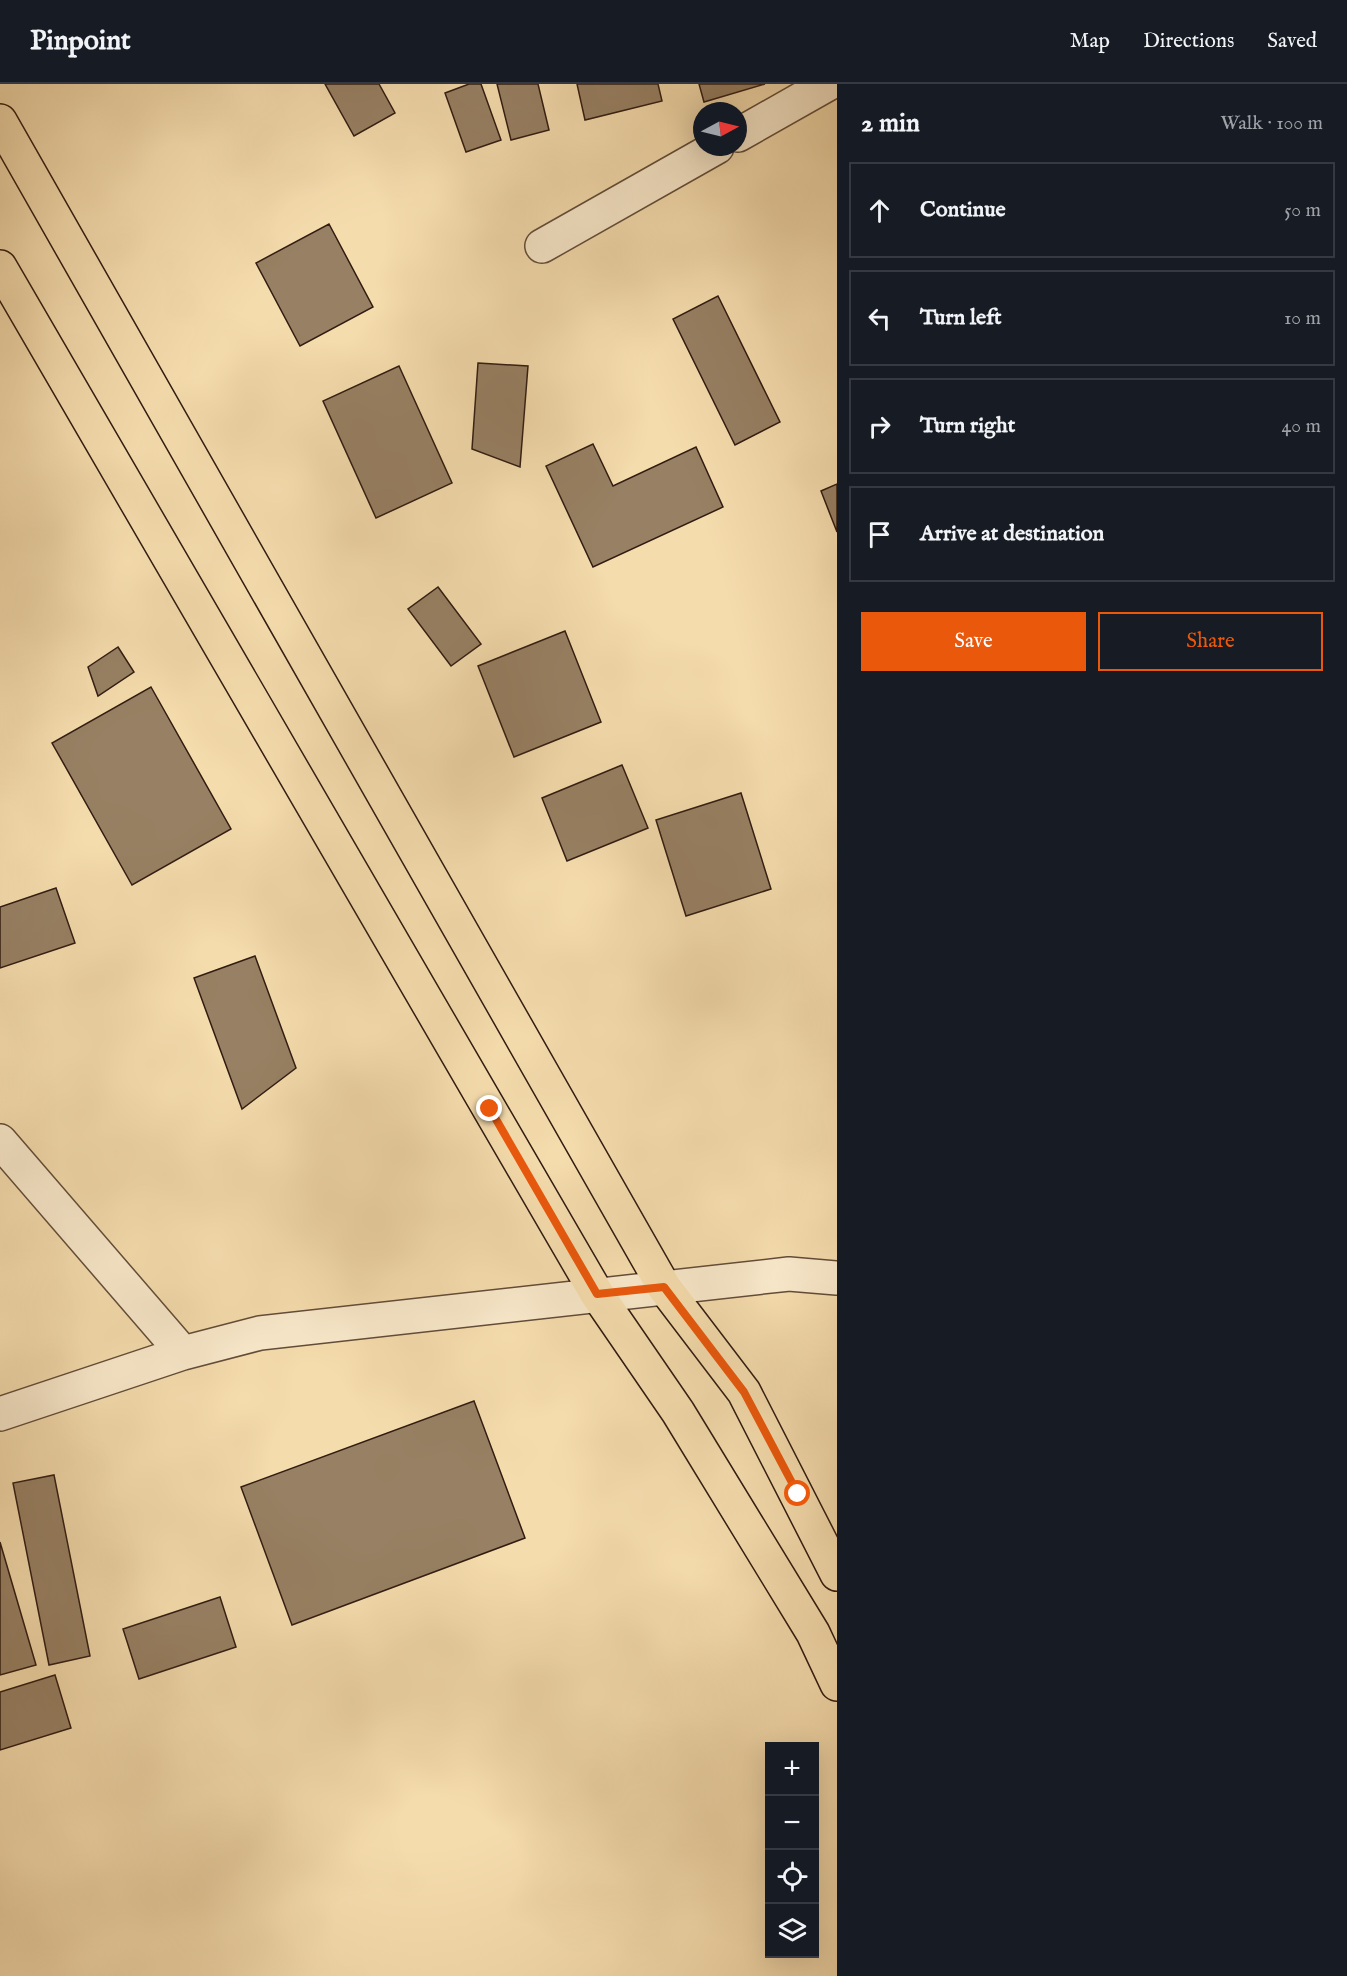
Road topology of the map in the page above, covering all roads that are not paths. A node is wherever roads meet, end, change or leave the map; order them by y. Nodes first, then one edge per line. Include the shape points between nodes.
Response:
1 (828, 84) edge
2 (0, 121) edge
3 (747, 130) edge
4 (701, 156) edge
5 (542, 246) dead end
6 (0, 267) edge
7 (0, 1141) edge
8 (837, 1278) edge
9 (664, 1287) junction
10 (597, 1294) junction
11 (183, 1353) junction
12 (0, 1414) edge
13 (837, 1574) edge
14 (837, 1684) edge

1 - 3 street
2 - 9 main road
4 - 5 street
6 - 10 main road
7 - 11 street
8 - 9 street via 789,1274
9 - 10 street
9 - 13 main road via 744,1392
10 - 11 street via 260,1333
10 - 14 main road via 691,1432 813,1633
11 - 12 street

